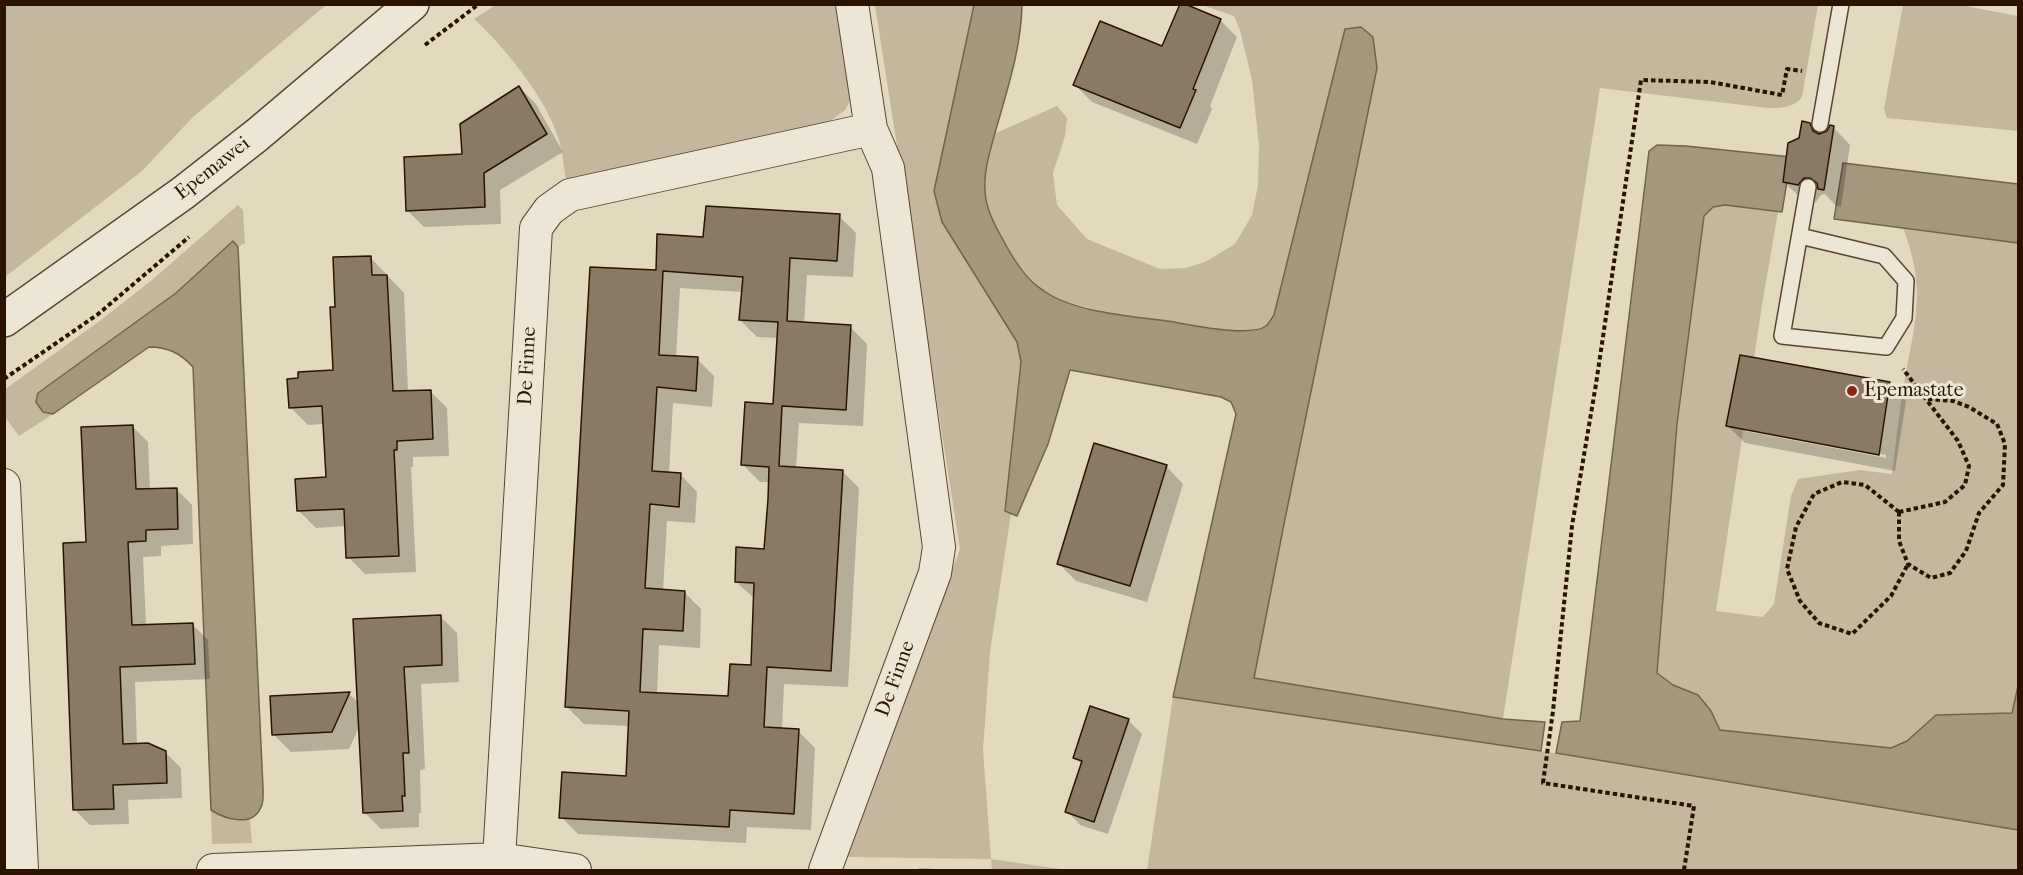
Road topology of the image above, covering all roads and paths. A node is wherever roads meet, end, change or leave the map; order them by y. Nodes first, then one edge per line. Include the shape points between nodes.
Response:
1 (412, 4) edge
2 (852, 4) edge
3 (1841, 4) edge
4 (1828, 75) junction
5 (1820, 124) dead end
6 (871, 129) junction
7 (1808, 187) dead end
8 (1800, 236) junction
9 (4, 320) edge
10 (1886, 347) junction
11 (1928, 399) junction
12 (4, 485) edge
13 (1899, 512) junction
14 (1908, 564) junction
15 (499, 859) junction
16 (22, 870) edge
17 (224, 870) edge
18 (575, 870) edge
19 (825, 870) edge
20 (1684, 870) edge

1 - 9 street, Epemawei via 257,135 121,239
2 - 6 street, De Finne
3 - 4 lane
4 - 5 lane
4 - 20 path via 1787,69 1782,95 1710,82 1641,80 1639,90 1572,526 1543,783 1694,806
6 - 15 street, De Finne via 570,195 549,210 536,228
6 - 19 street, De Finne via 888,168 939,547 935,573
7 - 8 lane
8 - 10 lane via 1884,256 1906,281 1904,318
8 - 10 lane via 1782,336
10 - 11 path
11 - 13 path via 1958,441 1969,466 1965,485 1945,502
11 - 14 path via 1953,401 1996,424 2005,444 2002,485 1979,513 1966,551 1950,573 1931,578
12 - 16 street
13 - 14 path via 1899,542
13 - 14 path via 1865,485 1842,482 1814,494 1796,527 1787,569 1800,601 1819,623 1852,634 1891,596
15 - 17 street
15 - 18 street

